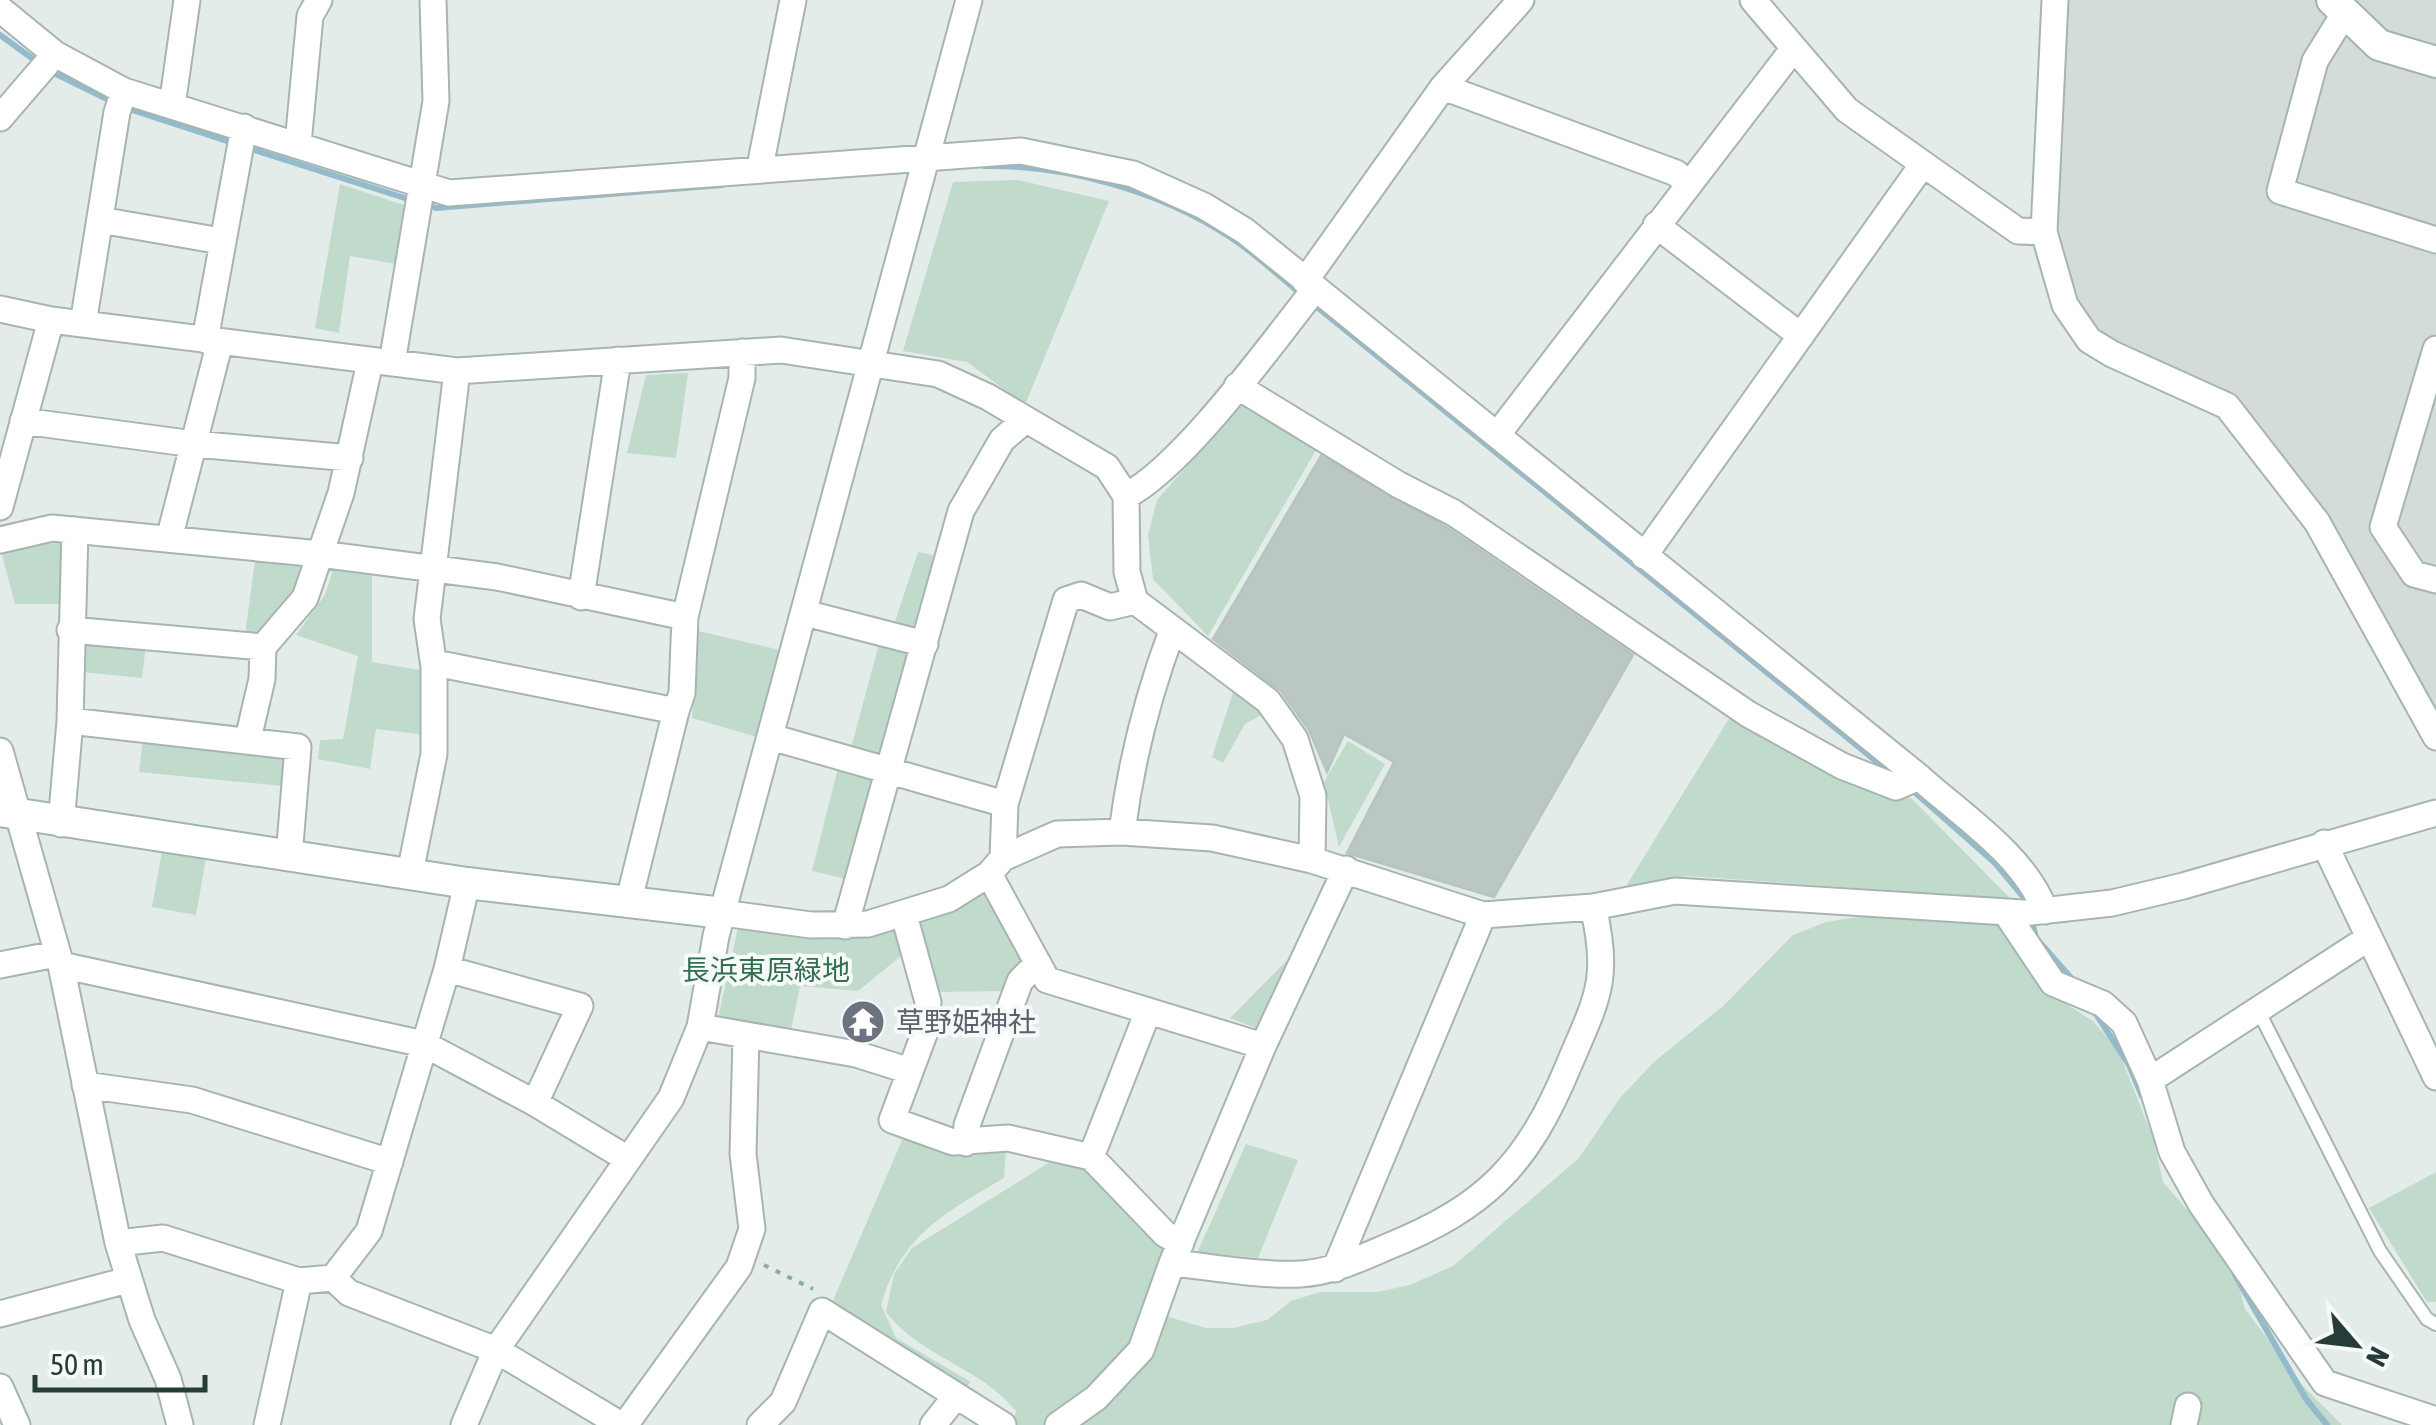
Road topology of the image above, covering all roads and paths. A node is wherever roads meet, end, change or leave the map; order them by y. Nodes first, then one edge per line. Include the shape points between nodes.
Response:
1 (187, 0) edge
2 (319, 0) edge
3 (433, 0) edge
4 (793, 0) edge
5 (968, 0) edge
6 (1521, 0) edge
7 (1753, 0) edge
8 (2055, 0) edge
9 (2338, 7) edge
10 (0, 9) edge
11 (1794, 48) junction
12 (2436, 62) edge
13 (48, 64) junction
14 (1443, 87) junction
15 (124, 91) junction
16 (172, 106) junction
17 (0, 118) edge
18 (244, 127) junction
19 (298, 144) junction
20 (1923, 164) junction
21 (760, 166) junction
22 (925, 166) junction
23 (1687, 184) junction
24 (420, 187) junction
25 (100, 220) junction
26 (1656, 225) junction
27 (2044, 232) junction
28 (2436, 240) edge
29 (221, 241) junction
30 (1310, 285) junction
31 (0, 309) edge
32 (51, 320) junction
33 (83, 324) junction
34 (1801, 336) junction
35 (213, 341) junction
36 (2436, 349) edge
37 (742, 352) junction
38 (618, 360) junction
39 (381, 362) junction
40 (870, 365) junction
41 (457, 371) junction
42 (1237, 386) junction
43 (2427, 408) edge
44 (1025, 420) junction
45 (23, 421) junction
46 (1497, 435) junction
47 (194, 444) junction
48 (350, 458) junction
49 (1126, 496) junction
50 (0, 507) edge
51 (75, 530) junction
52 (169, 539) junction
53 (0, 540) edge
54 (320, 554) junction
55 (1644, 556) junction
56 (431, 570) junction
57 (2436, 580) edge
58 (581, 597) junction
59 (1135, 601) junction
60 (805, 612) junction
61 (684, 617) junction
62 (70, 630) junction
63 (1172, 631) junction
64 (925, 644) junction
65 (263, 647) junction
66 (434, 667) junction
67 (676, 711) junction
68 (70, 721) junction
69 (771, 737) junction
70 (2436, 737) edge
71 (248, 740) junction
72 (0, 751) edge
73 (889, 769) junction
74 (1919, 777) junction
75 (1005, 804) junction
76 (10, 813) edge
77 (2436, 813) edge
78 (61, 824) junction
79 (1122, 832) junction
80 (2324, 844) junction
81 (289, 856) junction
82 (1312, 860) junction
83 (996, 866) junction
84 (1346, 869) junction
85 (410, 874) junction
86 (467, 884) junction
87 (628, 904) junction
88 (1593, 908) junction
89 (2027, 912) junction
90 (722, 914) junction
91 (904, 915) junction
92 (1483, 916) junction
93 (845, 926) junction
94 (2366, 939) junction
95 (59, 960) junction
96 (1038, 963) junction
97 (0, 965) edge
98 (447, 969) junction
99 (2258, 1010) junction
100 (1147, 1014) junction
101 (700, 1027) junction
102 (746, 1036) junction
103 (424, 1044) junction
104 (1263, 1046) junction
105 (910, 1071) junction
106 (2436, 1077) edge
107 (2150, 1080) junction
108 (85, 1085) junction
109 (535, 1103) junction
110 (966, 1143) junction
111 (1091, 1157) junction
112 (626, 1158) junction
113 (390, 1162) junction
114 (118, 1243) junction
115 (1176, 1253) junction
116 (743, 1255) junction
117 (1335, 1269) junction
118 (333, 1278) junction
119 (128, 1280) junction
120 (300, 1281) junction
121 (822, 1311) junction
122 (0, 1314) edge
123 (2436, 1324) edge
124 (496, 1350) junction
125 (0, 1388) edge
126 (956, 1396) junction
127 (2436, 1420) edge
128 (17, 1425) edge
129 (180, 1425) edge
130 (267, 1425) edge
131 (464, 1425) edge
132 (623, 1425) edge
133 (760, 1425) edge
134 (932, 1425) edge
135 (1004, 1425) edge
136 (1058, 1425) edge

1 - 16 street
2 - 19 street via 310,16
3 - 24 street via 436,101
4 - 21 street
5 - 22 street
6 - 14 street
7 - 11 street
8 - 27 street
9 - 12 street via 2379,45
9 - 28 street via 2315,61 2280,192
10 - 13 street
11 - 20 street via 1847,110
11 - 23 street
13 - 15 street
13 - 17 street
14 - 23 street via 1676,173
14 - 30 street
15 - 16 street
15 - 25 street
16 - 18 street
18 - 19 street
18 - 29 street
19 - 24 street
20 - 27 street via 2018,230
20 - 34 street
21 - 22 street
21 - 24 street via 448,193
22 - 30 street via 1021,151 1133,174 1245,231
22 - 40 street
23 - 26 street
24 - 39 street
25 - 29 street
25 - 33 street
26 - 34 street
26 - 46 street
27 - 70 street via 2065,305 2090,340 2227,406 2251,434 2317,522
29 - 35 street
30 - 42 street
30 - 46 street
31 - 32 street
32 - 33 street
32 - 45 street
33 - 35 street
34 - 55 street
35 - 39 street
35 - 47 street
36 - 43 street
37 - 38 street
37 - 40 street via 781,350
37 - 61 street via 742,378
38 - 41 street
38 - 58 street
39 - 41 street
39 - 48 street
40 - 44 street via 938,374
40 - 60 street
41 - 56 street
42 - 49 street via 1147,485
42 - 74 street via 1454,512 1748,714 1842,766 1896,787
43 - 57 street via 2384,527 2414,574
44 - 49 street via 1106,467
44 - 64 street via 1002,440 961,510
45 - 47 street
45 - 50 street
46 - 55 street
47 - 48 street
47 - 52 street
48 - 54 street
49 - 59 street
51 - 52 street
51 - 53 street via 52,528
51 - 62 street
52 - 54 street
54 - 56 street
54 - 65 street via 305,598
55 - 74 street
56 - 58 street
56 - 66 street via 427,620
58 - 61 street
59 - 63 street
59 - 75 street via 1110,608 1081,595 1066,600
60 - 64 street
60 - 69 street
61 - 67 street
62 - 65 street
62 - 68 street
63 - 79 street via 1144,706
63 - 82 street via 1268,702 1296,739 1314,796
64 - 73 street
65 - 71 street
66 - 67 street
66 - 85 street via 434,754
67 - 87 street
68 - 71 street
68 - 78 street
69 - 73 street
69 - 90 street
71 - 81 street via 298,747
72 - 76 street
73 - 75 street
73 - 93 street
74 - 89 street via 2012,861 2038,894
75 - 83 street
76 - 78 street
76 - 95 street
77 - 80 street
78 - 81 street
79 - 82 street via 1212,838
79 - 83 street via 1057,834
80 - 89 street via 2112,903
80 - 94 street
81 - 85 street
82 - 84 street
83 - 91 street via 949,898
83 - 96 street
84 - 92 street
84 - 104 street
85 - 86 street
86 - 87 street
86 - 98 street
87 - 90 street
88 - 89 street via 1647,894 1710,891
88 - 92 street
88 - 117 street via 1604,951 1599,994 1544,1124 1522,1155 1444,1224
89 - 107 street via 2053,983 2102,1004 2124,1023
90 - 93 street
90 - 101 street
91 - 93 street
91 - 105 street via 928,1002
92 - 117 street
94 - 99 street
94 - 106 street
95 - 97 street
95 - 103 street
95 - 108 street
96 - 100 street via 1048,980
96 - 110 street via 1020,981
98 - 103 street
98 - 109 street via 580,1006
99 - 107 street
99 - 123 lane via 2380,1251
100 - 104 street
100 - 111 street
101 - 102 street
101 - 112 street via 671,1098
102 - 105 street via 856,1054
102 - 116 street via 743,1154 752,1229
103 - 109 street
103 - 113 street
104 - 115 street
105 - 110 street via 892,1120
107 - 127 street via 2172,1152 2201,1204 2325,1383
108 - 113 street via 192,1100
108 - 114 street
109 - 112 street
110 - 111 street via 1008,1138
111 - 115 street
112 - 124 street
113 - 118 street via 370,1231
114 - 119 street
114 - 120 street via 163,1238
115 - 117 street via 1299,1274
115 - 136 street via 1141,1350 1096,1398
116 - 121 path via 818,1292
116 - 132 street
118 - 120 street
118 - 124 street via 348,1293
119 - 122 street
119 - 129 street
120 - 130 street
121 - 126 street
121 - 133 street via 783,1402
124 - 131 street
124 - 132 street
125 - 128 street
126 - 134 street
126 - 135 street

